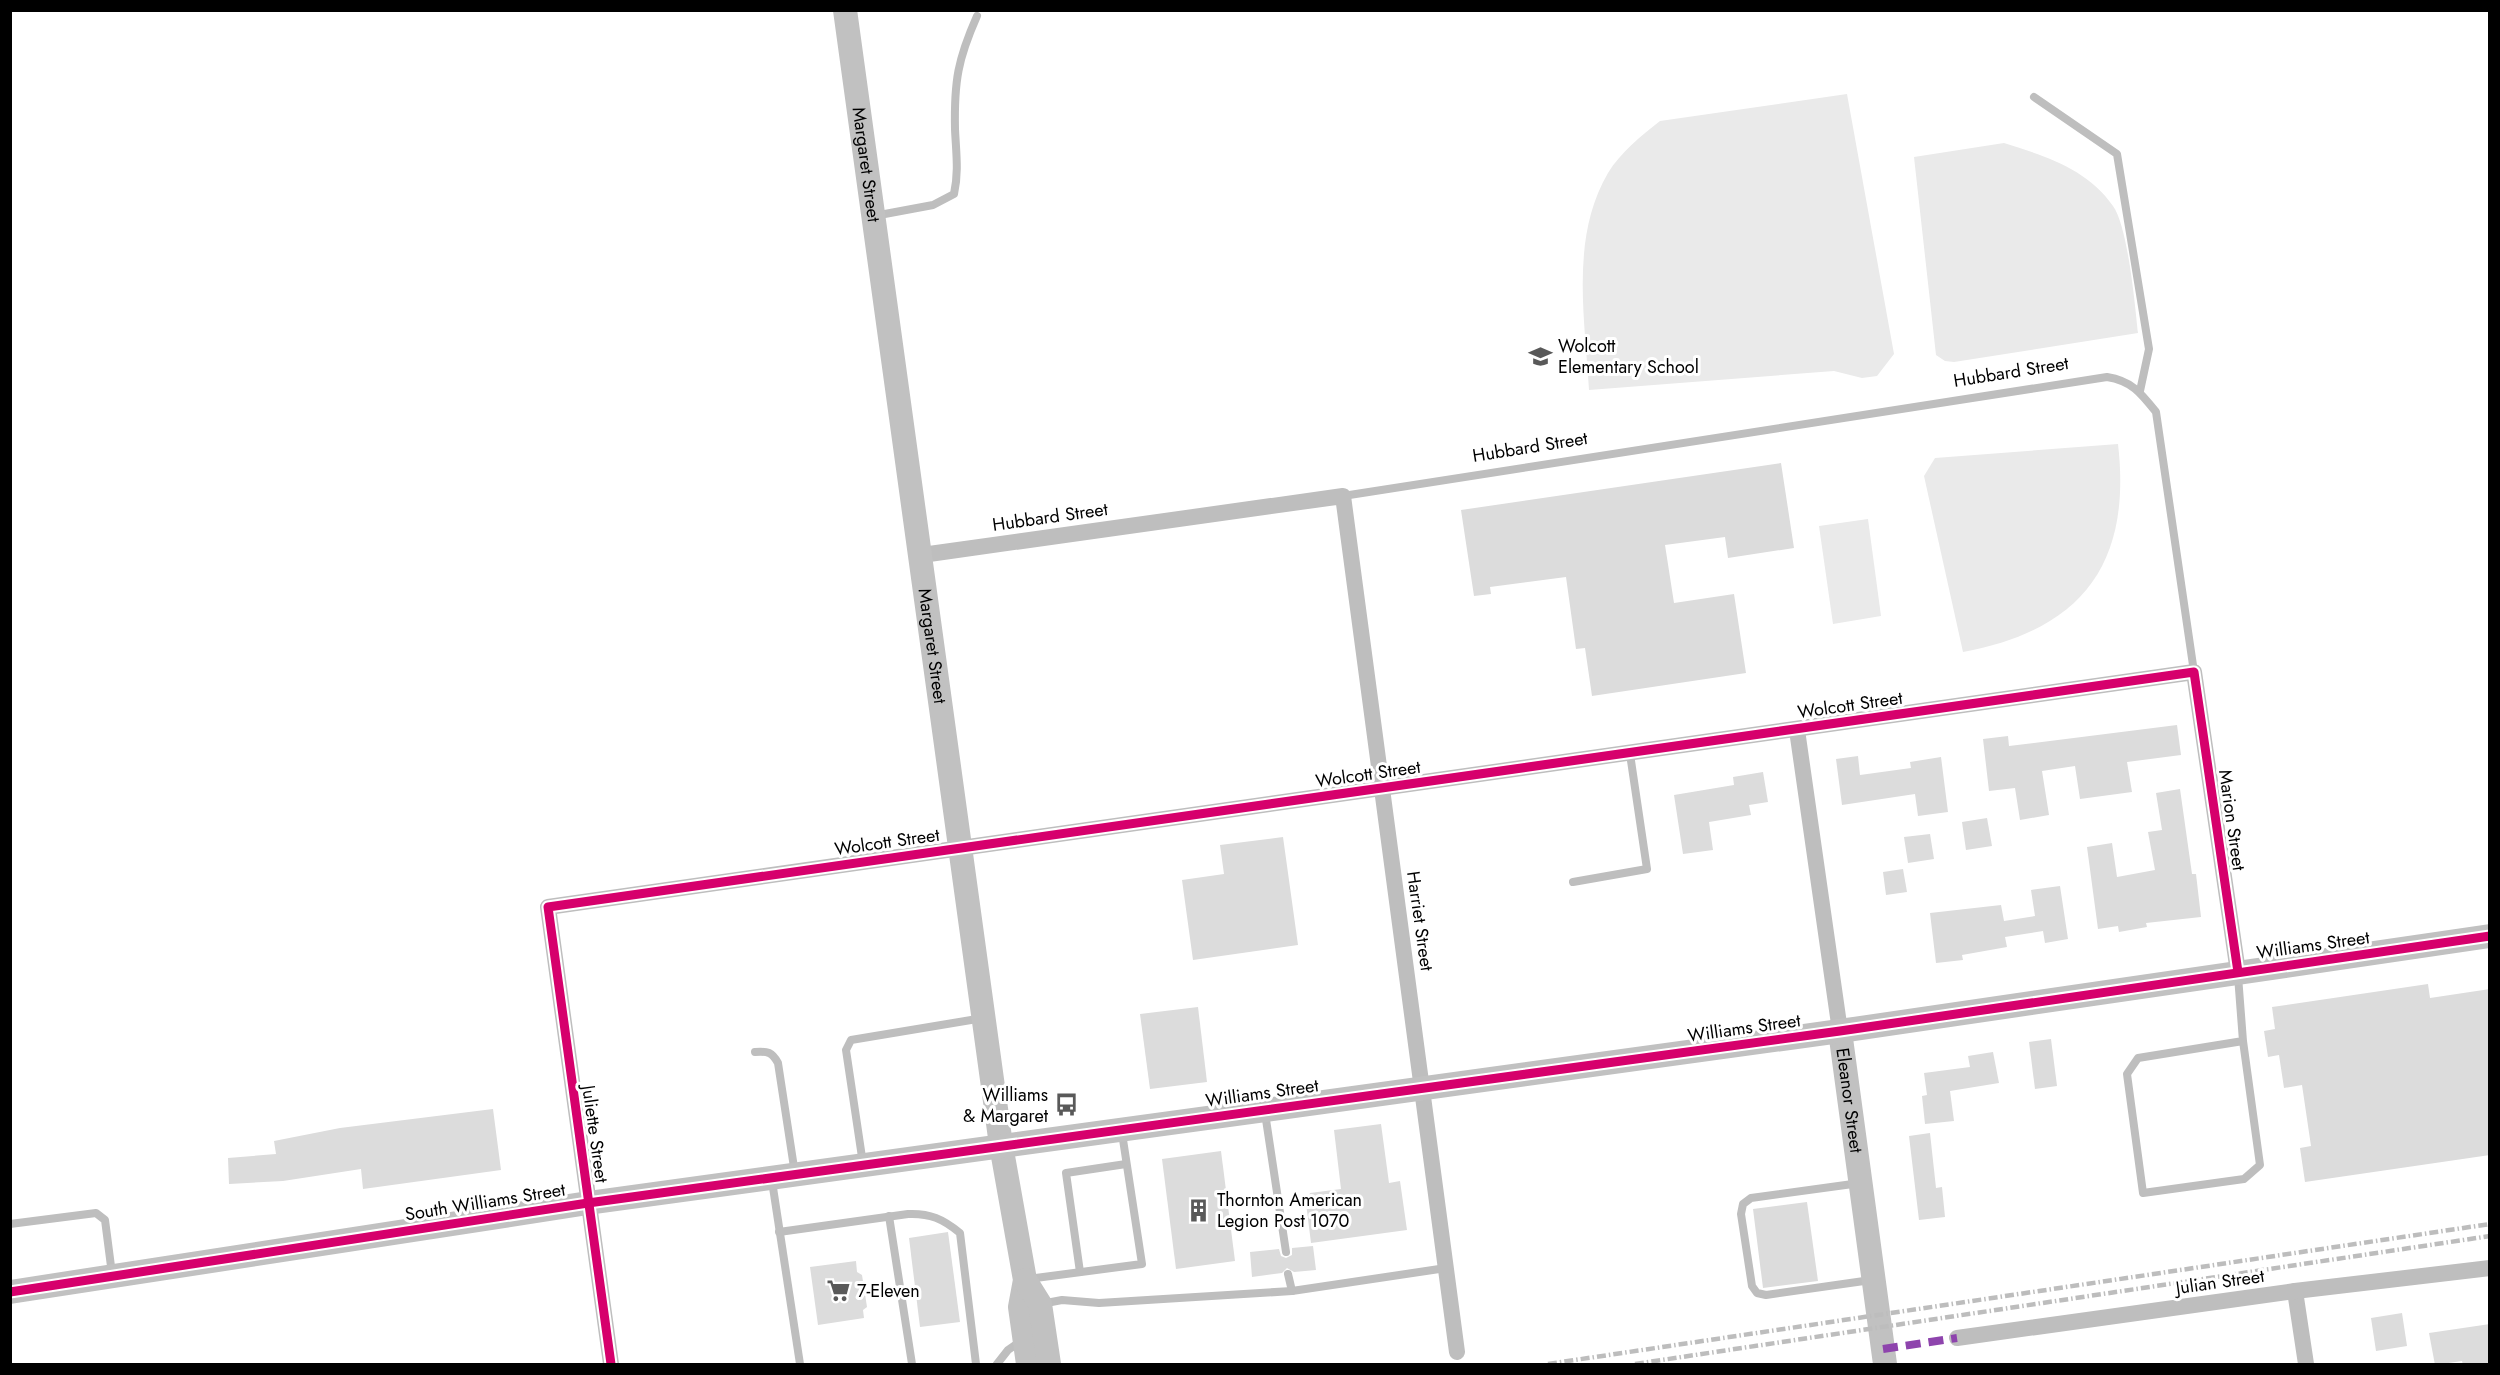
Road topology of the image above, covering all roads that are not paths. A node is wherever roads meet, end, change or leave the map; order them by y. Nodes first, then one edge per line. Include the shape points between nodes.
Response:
1 (845, 10) edge
2 (977, 16) dead end
3 (2034, 97) dead end
4 (874, 216) junction
5 (2140, 391) junction
6 (1343, 496) junction
7 (922, 555) junction
8 (2194, 672) junction
9 (1797, 730) junction
10 (1630, 754) junction
11 (1382, 789) junction
12 (960, 849) junction
13 (1573, 882) dead end
14 (548, 907) joint
15 (2490, 936) edge
16 (2238, 972) junction
17 (983, 1018) junction
18 (1840, 1031) junction
19 (2242, 1041) junction
20 (755, 1052) dead end
21 (1422, 1088) junction
22 (1265, 1110) junction
23 (1121, 1129) junction
24 (1001, 1145) junction
25 (1126, 1164) junction
26 (863, 1165) junction
27 (783, 1176) junction
28 (1860, 1183) junction
29 (588, 1203) junction
30 (889, 1216) junction
31 (10, 1224) edge
32 (780, 1232) junction
33 (1286, 1252) dead end
34 (1446, 1268) junction
35 (2490, 1268) edge
36 (1080, 1272) junction
37 (1288, 1274) dead end
38 (112, 1277) junction
39 (1024, 1280) junction
40 (1873, 1280) junction
41 (1292, 1291) junction
42 (2295, 1291) junction
43 (10, 1292) edge
44 (1030, 1306) junction
45 (1957, 1338) dead end
46 (1024, 1339) junction
47 (1457, 1352) dead end
48 (611, 1365) edge
49 (800, 1365) edge
50 (912, 1365) edge
51 (976, 1365) edge
52 (997, 1365) edge
53 (1028, 1365) edge
54 (1049, 1365) edge
55 (1885, 1365) edge
56 (2306, 1365) edge

1 - 4 street, Margaret Street
2 - 4 lane via 961,51 956,74 958,174 954,194 933,205
3 - 5 lane via 2117,154 2149,349
4 - 7 street, Margaret Street
5 - 6 lane, Hubbard Street via 2126,380 2107,377
5 - 8 lane, Marion Street via 2156,412
6 - 7 street, Hubbard Street
6 - 11 street, Harriet Street
7 - 12 street, Margaret Street
8 - 9 street, Wolcott Street
8 - 16 street, Marion Street
9 - 10 street, Wolcott Street
9 - 18 street, Eleanor Street
10 - 11 street, Wolcott Street
10 - 13 lane via 1647,869
11 - 12 street, Wolcott Street
11 - 21 street, Harriet Street
12 - 14 street, Wolcott Street
12 - 17 street, Margaret Street
14 - 29 street, Juliette Street
15 - 16 street, Williams Street
16 - 18 street, Williams Street
16 - 19 lane
17 - 24 street, Margaret Street
17 - 26 lane via 851,1040 846,1050
18 - 21 street, Williams Street
18 - 28 street, Eleanor Street
19 - 19 lane via 2260,1166 2244,1179 2143,1193 2127,1074 2138,1058
20 - 27 lane via 767,1051 778,1063
21 - 22 street, Williams Street
21 - 34 street, Harriet Street
22 - 23 street, Williams Street
22 - 33 lane
23 - 24 street, Williams Street
23 - 25 lane
24 - 26 street, South Williams Street
24 - 39 street, Margaret Street
25 - 36 lane via 1066,1173
25 - 36 lane via 1142,1264
26 - 27 street, South Williams Street
27 - 29 street, South Williams Street
27 - 32 lane
28 - 40 street, Eleanor Street
28 - 40 lane via 1751,1198 1743,1204 1741,1214 1752,1287 1757,1293
29 - 38 street, South Williams Street
29 - 48 street, Juliette Street
30 - 32 lane
30 - 50 lane
30 - 51 lane via 928,1213 960,1233
31 - 38 lane via 96,1213 105,1220
32 - 49 lane
34 - 41 lane
34 - 47 street, Harriet Street
35 - 42 street, Julian Street
36 - 39 lane
37 - 41 lane
38 - 43 street, South Williams Street
39 - 44 street, Margaret Street
40 - 55 street, Eleanor Street
41 - 44 lane via 1099,1303 1062,1300
42 - 45 street, Julian Street
42 - 56 street
44 - 46 street, Margaret Street
44 - 54 street, Margaret Street
46 - 52 lane via 1008,1350
46 - 53 street, Margaret Street

